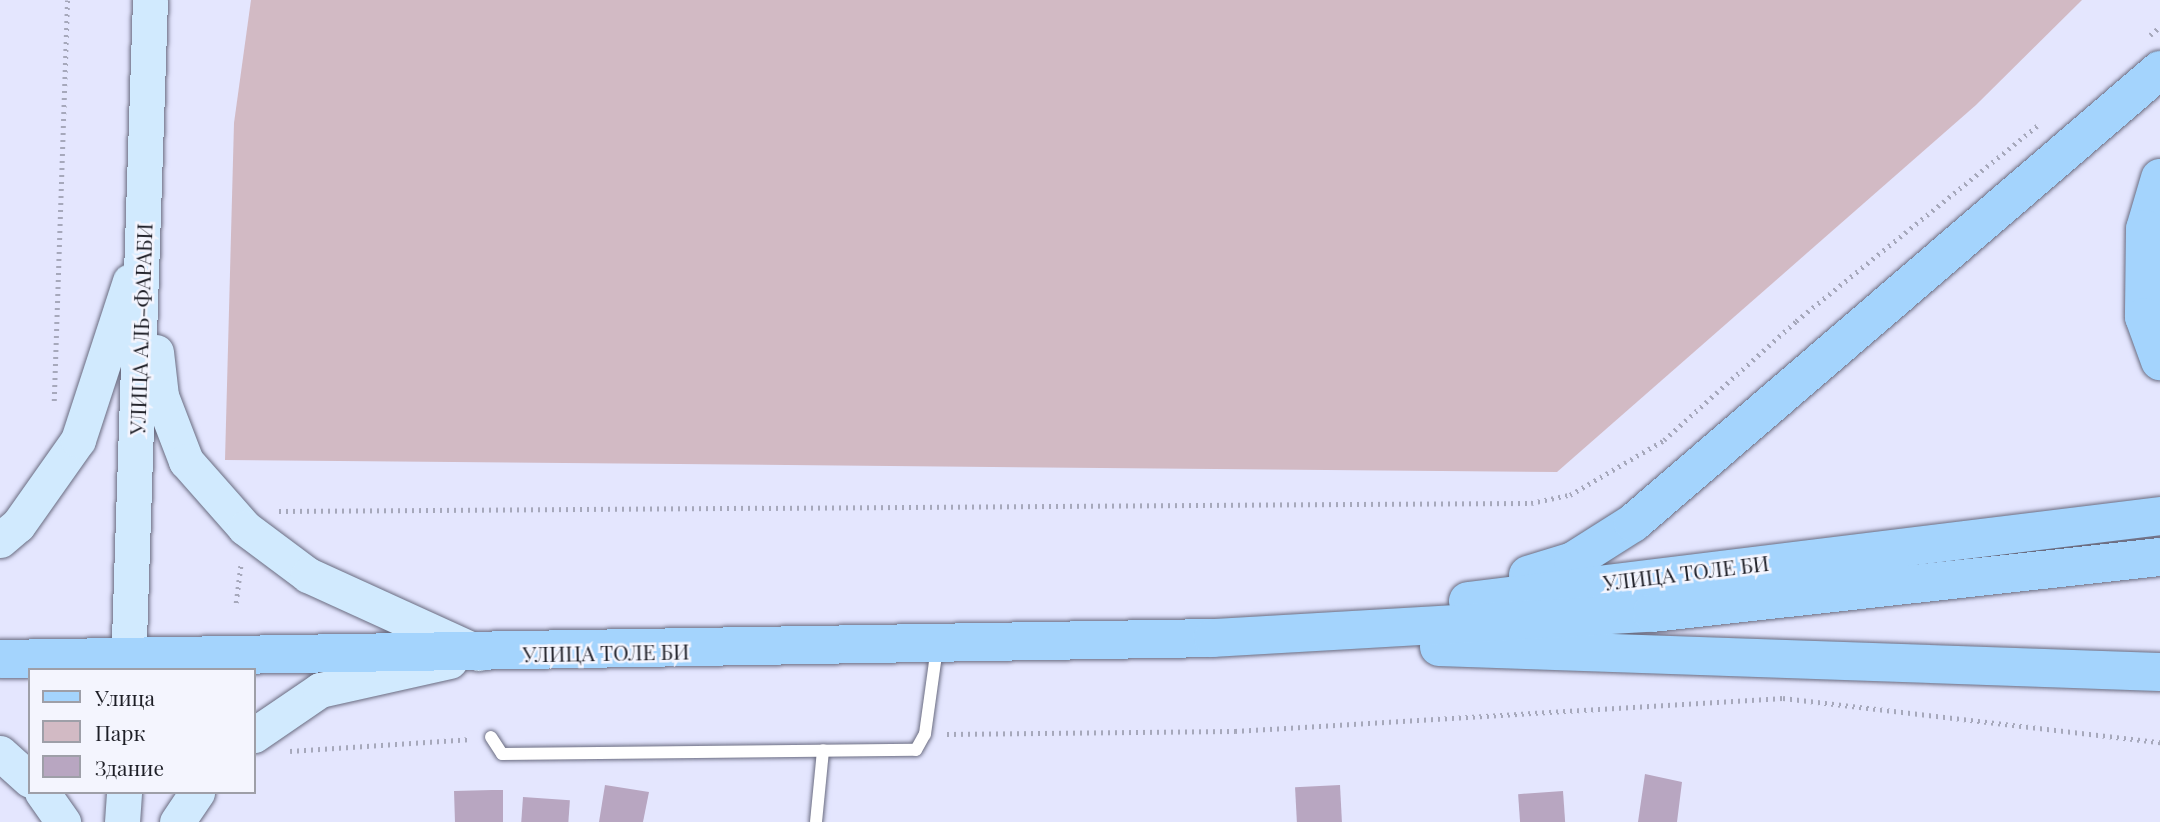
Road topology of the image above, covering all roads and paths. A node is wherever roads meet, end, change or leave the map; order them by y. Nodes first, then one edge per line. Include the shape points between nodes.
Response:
1 (67, 0) edge
2 (150, 0) edge
3 (2160, 27) edge
4 (2150, 57) edge
5 (2045, 119) dead end
6 (2160, 178) edge
7 (144, 241) junction
8 (2160, 360) edge
9 (54, 412) dead end
10 (273, 511) dead end
11 (2160, 516) edge
12 (0, 540) edge
13 (2160, 557) edge
14 (1437, 605) junction
15 (1213, 638) junction
16 (937, 647) junction
17 (482, 654) junction
18 (0, 659) edge
19 (128, 664) edge
20 (2160, 673) edge
21 (925, 734) junction
22 (491, 737) joint
23 (2160, 742) edge
24 (265, 744) edge
25 (823, 750) junction
26 (0, 753) edge
27 (28, 778) edge
28 (43, 794) edge
29 (124, 794) edge
30 (196, 794) edge
31 (63, 822) edge
32 (122, 822) edge
33 (177, 822) edge
34 (816, 822) edge

1 - 9 path
2 - 7 main road, УЛИЦА АЛЬ-ФАРАБИ
3 - 4 path
4 - 14 main road via 1633,523 1573,561
5 - 10 path via 1796,321 1664,440 1570,495 1531,503
6 - 8 main road via 2145,229 2144,317
7 - 12 main road via 78,440 18,525
7 - 17 main road via 161,396 186,461 228,512 308,575
7 - 19 main road, УЛИЦА АЛЬ-ФАРАБИ
11 - 14 main road, УЛИЦА ТОЛЕ БИ
13 - 15 main road, УЛИЦА ТОЛЕ БИ via 1652,613
14 - 15 main road, УЛИЦА ТОЛЕ БИ
15 - 16 main road, УЛИЦА ТОЛЕ БИ
15 - 20 main road
16 - 17 main road, УЛИЦА ТОЛЕ БИ
16 - 21 lane
17 - 19 main road, УЛИЦА ТОЛЕ БИ
17 - 24 main road via 320,690 290,705
18 - 19 main road, УЛИЦА ТОЛЕ БИ
21 - 23 path via 1235,731 1783,698
21 - 25 lane via 916,750
22 - 24 path
22 - 25 lane via 502,754
25 - 34 lane
26 - 27 main road
28 - 31 main road
29 - 32 main road
30 - 33 main road

